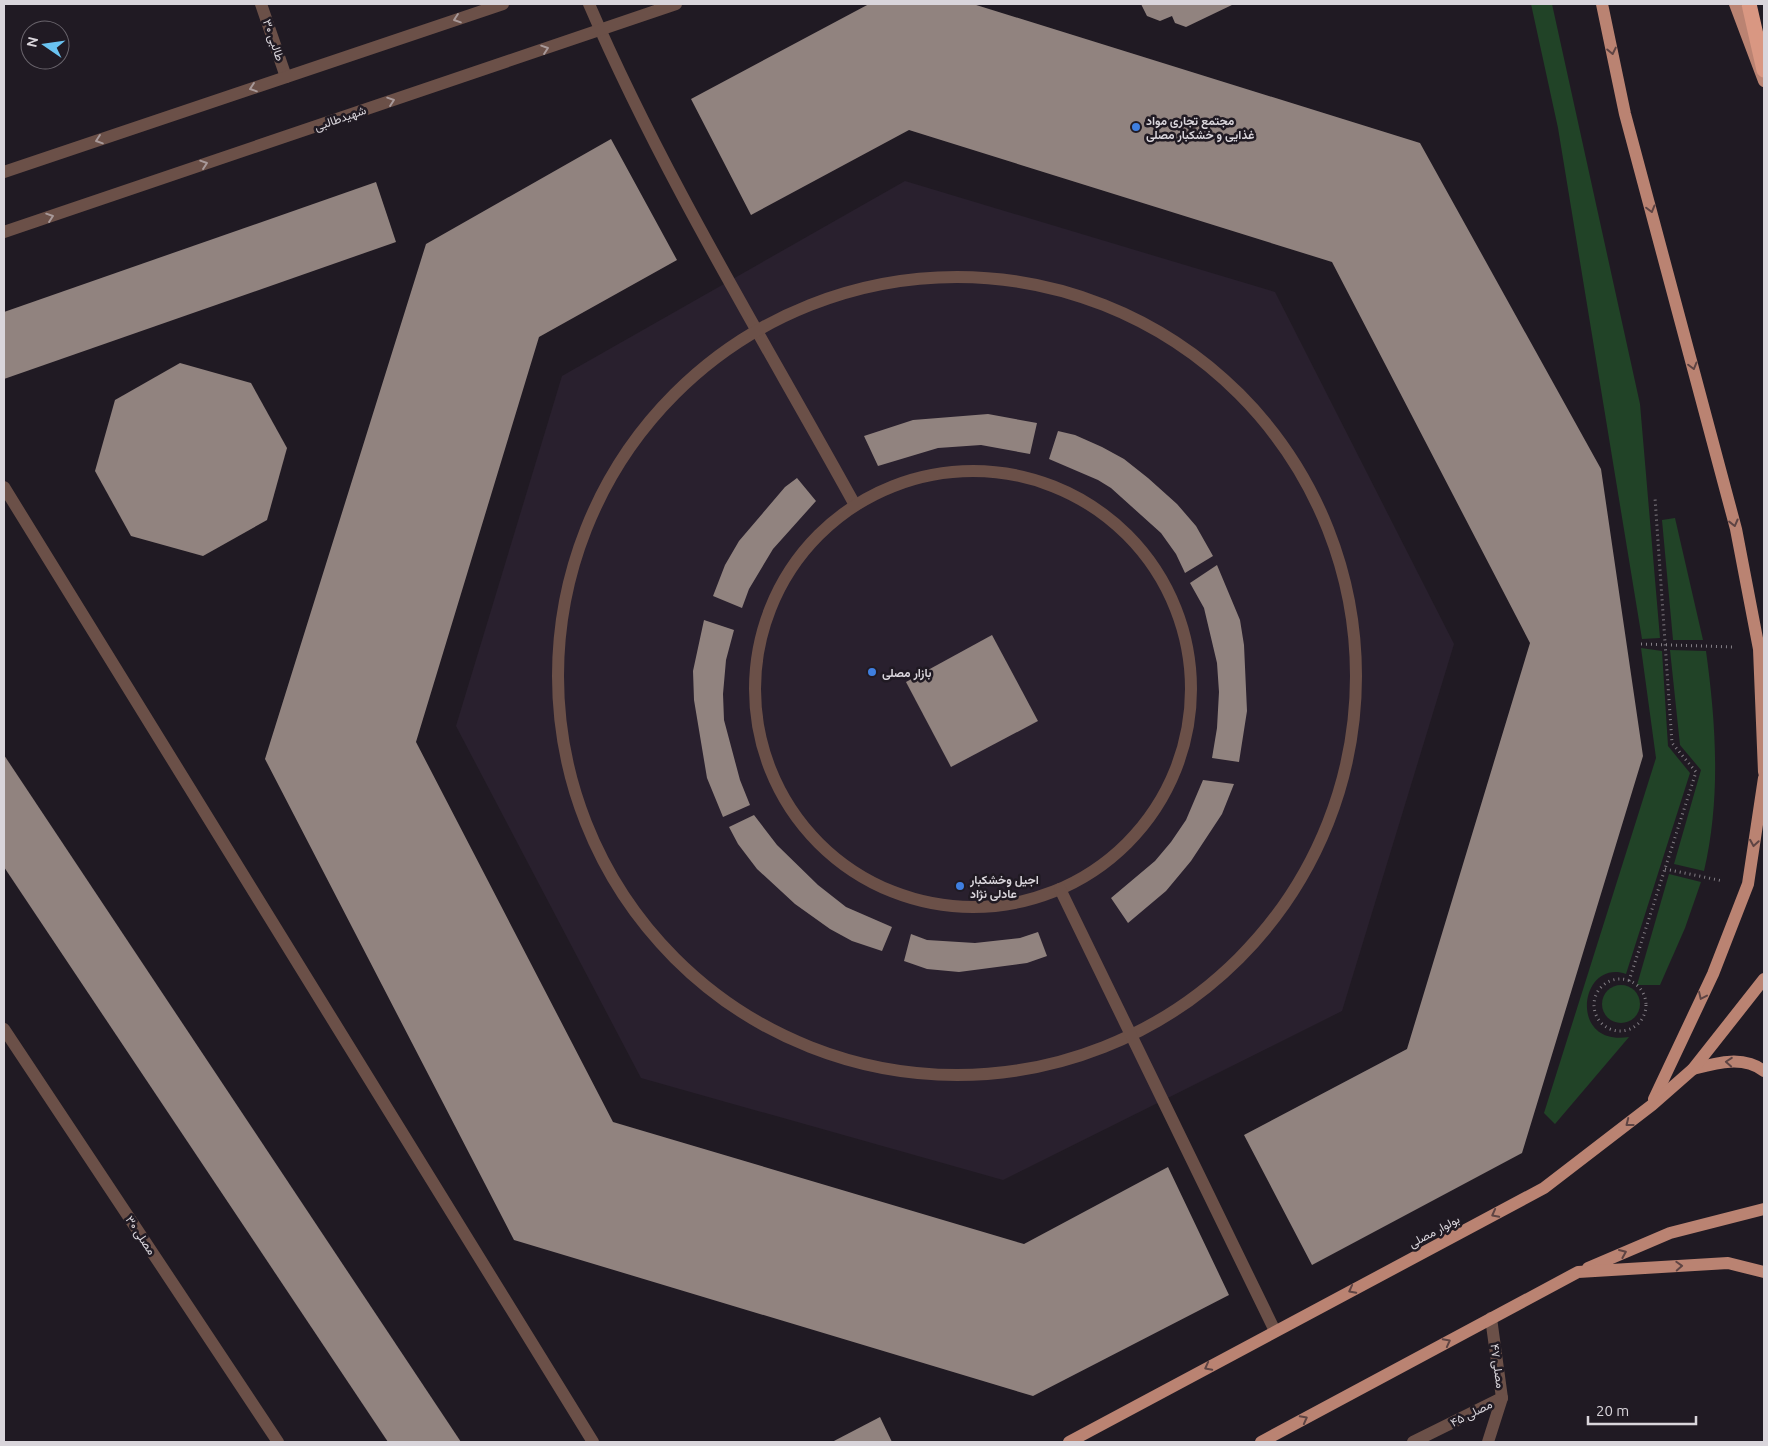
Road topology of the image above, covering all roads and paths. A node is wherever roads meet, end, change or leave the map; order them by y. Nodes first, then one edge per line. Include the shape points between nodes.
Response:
1 (261, 4) edge
2 (503, 4) edge
3 (589, 4) edge
4 (676, 4) edge
5 (1602, 4) edge
6 (1735, 4) edge
7 (1749, 4) edge
8 (600, 30) junction
9 (1764, 70) edge
10 (286, 77) junction
11 (1764, 81) edge
12 (4, 172) edge
13 (4, 232) edge
14 (758, 329) junction
15 (4, 487) edge
16 (1654, 498) dead end
17 (855, 505) junction
18 (1641, 644) dead end
19 (1665, 644) junction
20 (1759, 649) junction
21 (1764, 772) edge
22 (1764, 778) edge
23 (1060, 889) junction
24 (1764, 979) edge
25 (1629, 981) junction
26 (4, 1029) edge
27 (1131, 1035) junction
28 (1693, 1069) junction
29 (1764, 1070) edge
30 (1652, 1105) junction
31 (1764, 1209) edge
32 (1578, 1272) junction
33 (1764, 1272) edge
34 (1491, 1318) junction
35 (1275, 1331) junction
36 (1502, 1398) junction
37 (278, 1442) edge
38 (592, 1442) edge
39 (1069, 1442) edge
40 (1261, 1442) edge
41 (1413, 1442) edge
42 (1488, 1442) edge

1 - 10 street, طالبی ۳۰
2 -> 10 street
3 - 8 street
4 - 8 street, شهیدطالبی
5 -> 20 main road via 1625,114 1736,529
6 - 11 main road
7 - 9 highway
13 -> 8 street, شهیدطالبی
8 - 14 street via 665,161
10 -> 12 street
14 - 17 street
14 - 27 street via 704,366 665,403 631,446 602,492 581,543 566,595 558,650 559,704 566,758 581,811 603,861 631,908 666,950 706,987 750,1019 782,1036 850,1062 903,1073 958,1077 1012,1073 1065,1061
14 - 27 street via 797,309 840,293 902,279 957,275 1011,278 1064,289 1132,316 1164,333 1209,364 1249,401 1283,444 1312,490 1333,540 1348,593 1356,647 1355,702 1348,756 1334,809 1312,859 1284,906 1249,948 1209,986 1165,1018
15 - 38 street
16 - 19 path
17 - 23 street via 842,512 791,565 761,632 754,705 771,776 810,837 866,882 933,906 1005,907
17 - 23 street via 907,478 979,468 1051,481 1114,518 1162,574 1189,642 1192,714 1172,783 1131,842 1074,885
18 - 19 path
19 - 20 path
19 - 25 path via 1672,742 1696,772
20 - 21 main road
22 -> 30 main road via 1748,884 1713,974
23 - 27 street
24 - 28 main road, بولوار مصلی
25 - 25 path via 1612,980 1595,999 1596,1015 1608,1028 1616,1031 1639,1023 1646,1008 1642,992
26 - 37 street, مصلی ۳۰
27 - 35 street
29 -> 28 main road via 1724,1060
28 - 30 main road, بولوار مصلی
30 -> 35 main road, بولوار مصلی via 1544,1188
32 -> 31 main road via 1670,1233
32 -> 33 main road via 1728,1263
32 - 34 main road
34 - 36 street, مصلی ۴۷
40 -> 34 main road
35 -> 39 main road, بولوار مصلی
36 - 41 street, مصلی ۴۵
36 - 42 street, مصلی ۴۷

